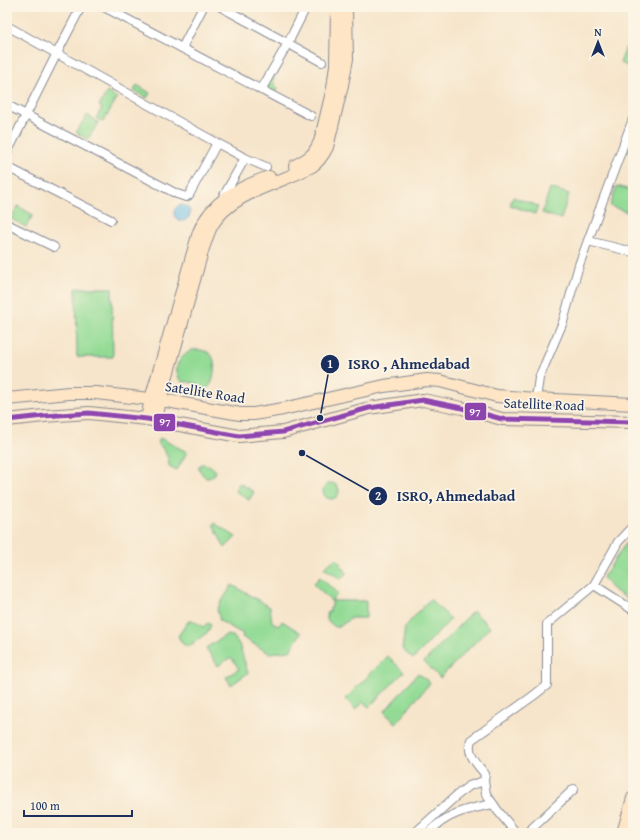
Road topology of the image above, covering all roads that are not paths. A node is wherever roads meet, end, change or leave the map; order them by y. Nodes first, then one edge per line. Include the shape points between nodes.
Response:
1 (82, 7) edge
2 (104, 7) edge
3 (203, 7) edge
4 (221, 7) edge
5 (306, 7) edge
6 (336, 7) edge
7 (346, 7) edge
8 (7, 26) edge
9 (288, 43) junction
10 (182, 48) junction
11 (57, 53) junction
12 (322, 62) dead end
13 (261, 90) junction
14 (7, 105) edge
15 (26, 115) junction
16 (311, 116) dead end
17 (633, 119) edge
18 (217, 143) junction
19 (7, 153) edge
20 (245, 158) junction
21 (305, 165) junction
22 (7, 167) edge
23 (266, 167) dead end
24 (222, 206) junction
25 (111, 220) dead end
26 (7, 224) edge
27 (588, 241) junction
28 (54, 247) dead end
29 (633, 252) edge
30 (536, 399) junction
31 (7, 400) edge
32 (156, 400) junction
33 (633, 404) edge
34 (7, 420) edge
35 (151, 420) junction
36 (633, 422) edge
37 (633, 526) edge
38 (594, 585) junction
39 (633, 610) edge
40 (484, 780) junction
41 (574, 790) dead end
42 (633, 798) edge
43 (493, 804) junction
44 (630, 829) edge
45 (416, 832) edge
46 (428, 833) edge
47 (516, 833) edge
48 (528, 833) edge

1 - 11 street
2 - 10 street
3 - 10 street
4 - 9 street
5 - 9 street
6 - 21 main road via 336,65 332,88 320,142
7 - 21 main road via 347,59 327,148 316,163
8 - 11 street
9 - 12 street
9 - 13 street
10 - 13 street
11 - 15 street
11 - 18 street
13 - 16 street
14 - 15 street
15 - 18 street via 184,197 189,195
15 - 19 street
17 - 27 street
18 - 20 street
20 - 23 street
20 - 24 street
21 - 24 main road via 240,189
22 - 25 street
24 - 32 main road via 206,218 199,232
26 - 28 street
27 - 29 street
27 - 30 street via 563,322 539,378
30 - 32 main road, Satellite Road via 496,396 427,380 384,386 254,414
30 - 33 main road, Satellite Road
31 - 32 main road, Satellite Road via 69,393 96,393
32 - 35 main road
34 - 35 main road, Satellite Road via 89,413
35 - 36 main road, Satellite Road via 239,436 283,432 369,408 424,400 502,419
37 - 38 street via 618,542
38 - 39 street
38 - 40 street via 548,624 547,685 471,740 469,746 472,757 485,774
40 - 43 street via 486,794
40 - 45 street via 469,786
41 - 48 street
42 - 44 main road
43 - 46 street via 448,816
43 - 47 street

